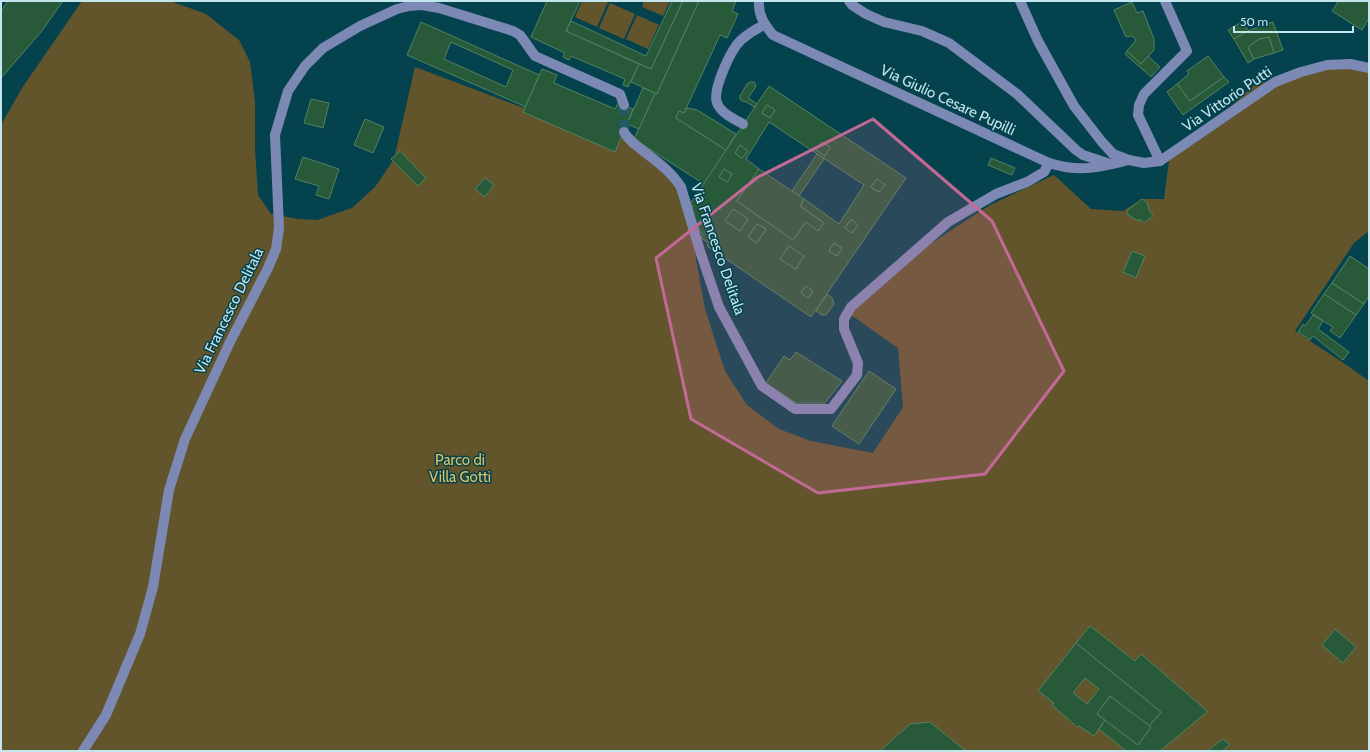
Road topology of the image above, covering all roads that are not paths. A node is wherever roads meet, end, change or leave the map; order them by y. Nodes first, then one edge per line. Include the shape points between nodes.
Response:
1 (759, 1) edge
2 (849, 1) edge
3 (1020, 1) edge
4 (1165, 1) edge
5 (764, 25) junction
6 (1369, 68) edge
7 (624, 105) tunnel mouth
8 (743, 124) dead end
9 (624, 132) tunnel mouth
10 (1129, 160) junction
11 (1160, 161) junction
12 (1049, 163) junction
13 (1110, 164) junction
14 (83, 751) edge

1 - 5 street
2 - 13 street via 866,14 884,22 922,31 949,43 1017,94 1076,150
3 - 10 street via 1038,41 1074,106 1113,154
4 - 11 street via 1187,52 1144,94 1139,105 1138,115
5 - 8 street via 740,41 723,72 716,92 716,101 720,108
5 - 12 street, Via Giulio Cesare Pupilli via 773,35
6 - 11 street, Via Vittorio Putti via 1350,64 1326,66 1275,82
7 - 14 street, Via Francesco Delitala via 620,94 536,56 520,35 513,31 422,5 397,8 360,26 323,48 305,66 288,91 275,135 279,228 276,249 185,439 170,490 153,587 140,634 106,715
9 - 12 street, Via Francesco Delitala via 628,139 665,168 682,187 719,307 762,386 795,409 831,409 857,375 858,363 844,329 844,319 851,307 948,222 996,194 1027,182 1044,172
10 - 11 street via 1144,163
10 - 13 street, Via Giulio Cesare Pupilli
12 - 13 street, Via Giulio Cesare Pupilli via 1069,169 1095,168

